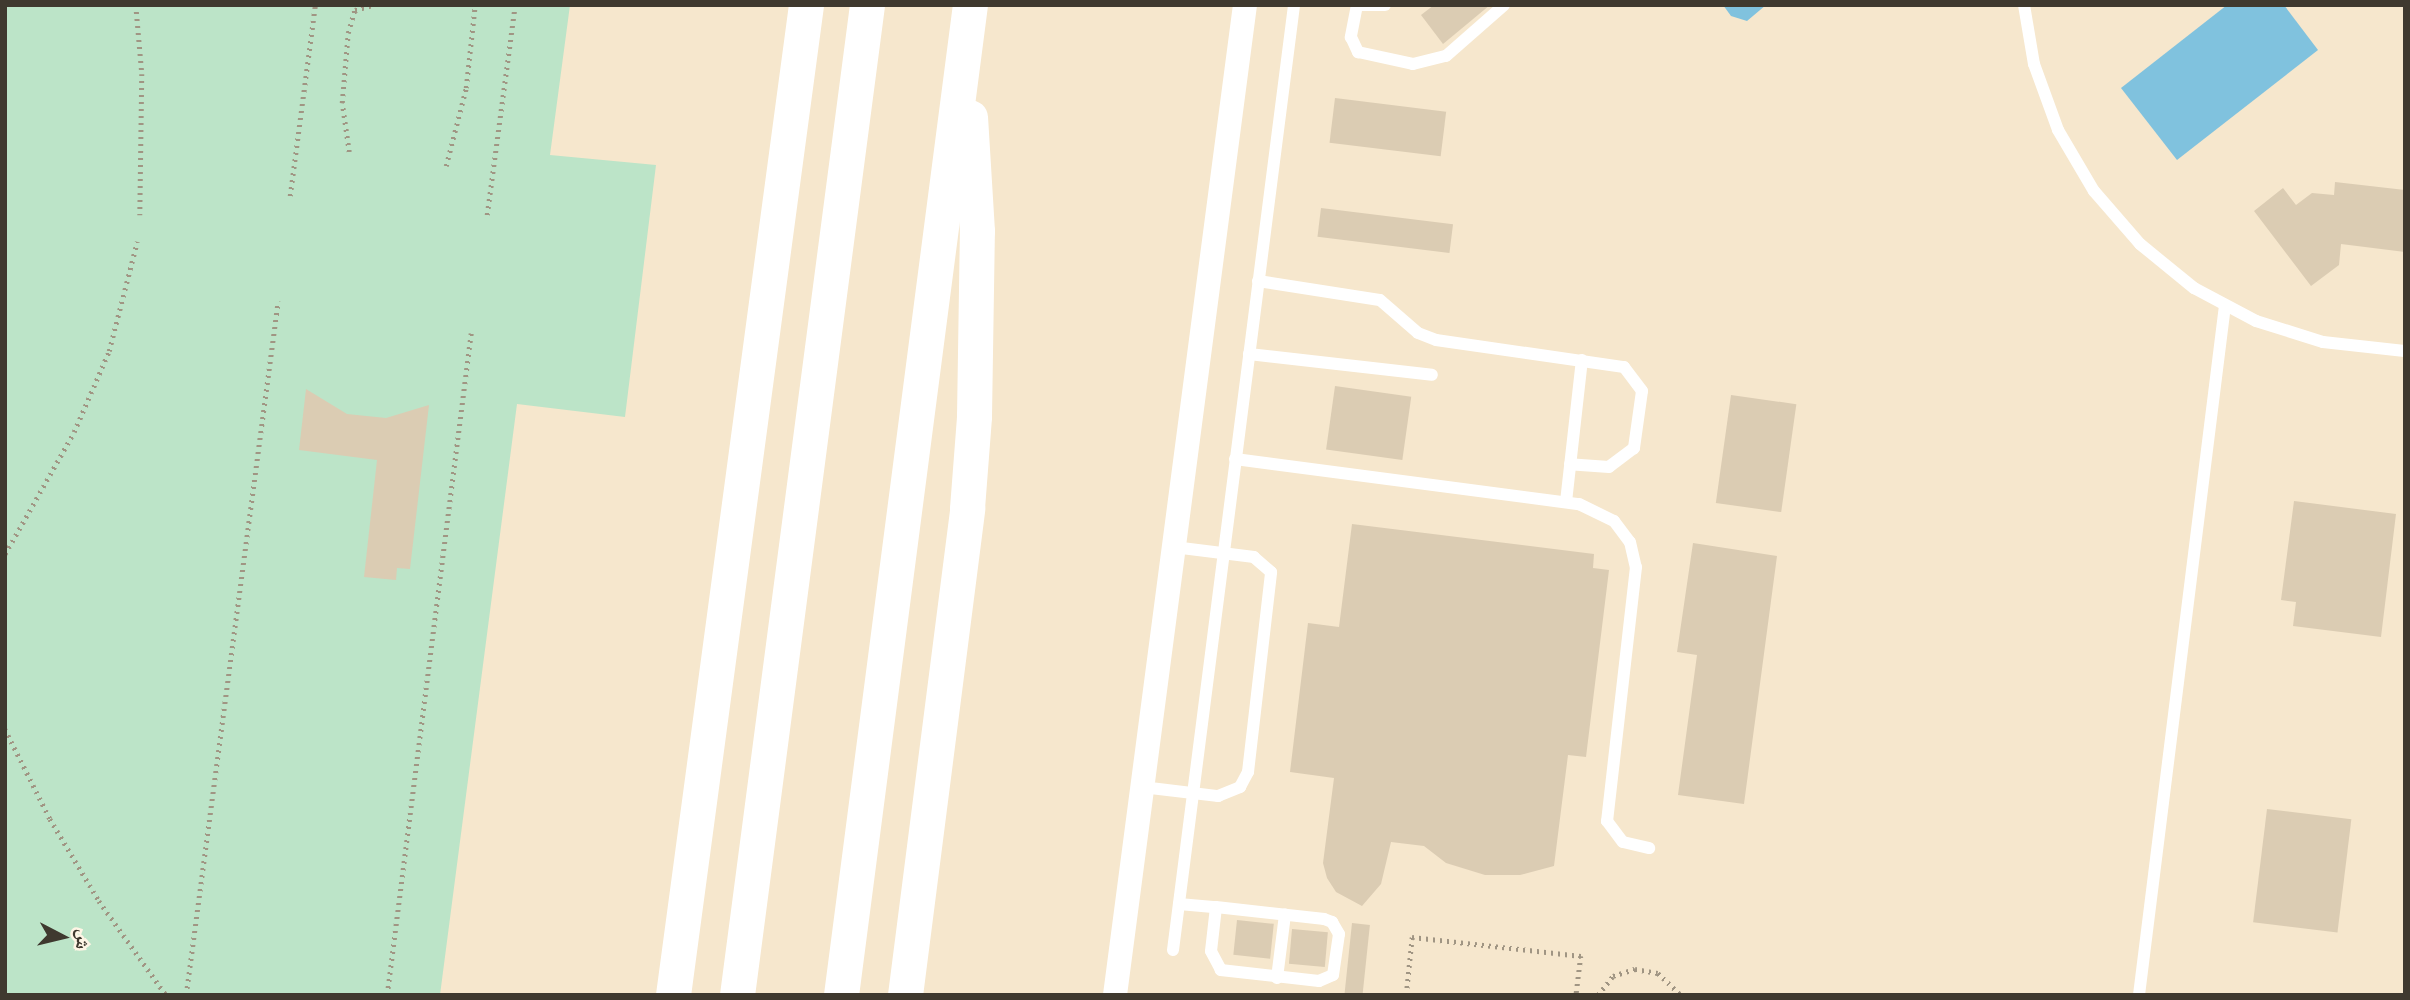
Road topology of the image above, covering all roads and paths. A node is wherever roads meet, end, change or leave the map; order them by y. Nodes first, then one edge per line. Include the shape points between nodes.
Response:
1 (136, 5) edge
2 (315, 5) edge
3 (373, 5) edge
4 (475, 5) edge
5 (515, 5) edge
6 (806, 5) edge
7 (867, 5) edge
8 (970, 5) edge
9 (1245, 5) edge
10 (1294, 5) edge
11 (1358, 5) edge
12 (1385, 5) edge
13 (1504, 5) edge
14 (2024, 5) edge
15 (355, 7) edge
16 (964, 46) junction
17 (349, 152) dead end
18 (446, 166) dead end
19 (290, 196) dead end
20 (140, 215) dead end
21 (487, 215) dead end
22 (137, 242) dead end
23 (1258, 281) junction
24 (278, 300) dead end
25 (2225, 306) junction
26 (471, 332) dead end
27 (2405, 351) edge
28 (1249, 354) junction
29 (1582, 360) junction
30 (1432, 376) dead end
31 (1236, 459) junction
32 (1570, 464) junction
33 (1566, 502) junction
34 (1174, 547) junction
35 (1224, 553) junction
36 (5, 555) edge
37 (5, 729) edge
38 (1142, 788) junction
39 (1193, 794) junction
40 (1649, 848) dead end
41 (1179, 904) junction
42 (1216, 907) junction
43 (1285, 915) junction
44 (1173, 950) dead end
45 (1278, 978) junction
46 (166, 995) edge
47 (186, 995) edge
48 (387, 995) edge
49 (673, 995) edge
50 (737, 995) edge
51 (841, 995) edge
52 (905, 995) edge
53 (1115, 995) edge
54 (1406, 995) edge
55 (1576, 995) edge
56 (1598, 995) edge
57 (1681, 995) edge
58 (2139, 995) edge

1 - 20 path via 142,100
2 - 19 path
3 - 15 path
4 - 18 path via 466,88
5 - 21 path
6 - 49 main road
7 - 50 main road
8 - 16 main road
9 - 34 street
10 - 23 lane
11 - 12 lane
11 - 13 lane via 1351,37 1358,52 1413,64 1446,56
14 - 25 lane via 2045,97 2094,191 2166,267
15 - 17 path via 342,103
16 - 51 main road
16 - 52 main road via 977,231 974,416 967,508
22 - 36 path via 109,351 74,432
23 - 28 lane
23 - 29 lane via 1380,300 1418,333 1436,340
24 - 47 path
25 - 27 lane via 2323,342
25 - 58 lane
26 - 48 path
28 - 30 lane
28 - 31 lane
29 - 32 lane
29 - 32 lane via 1624,367 1638,381 1642,401 1637,438 1628,457 1609,467
31 - 33 lane
31 - 35 lane
32 - 33 lane
33 - 40 lane via 1592,507 1614,521 1634,554 1636,580 1606,812 1616,837
34 - 35 lane
34 - 38 street
35 - 39 lane
35 - 39 lane via 1261,561 1272,580 1251,750 1248,772 1234,792
37 - 46 path via 50,819 99,901
38 - 39 lane
38 - 53 street
39 - 41 lane
41 - 42 lane
41 - 44 lane
42 - 43 lane
42 - 45 lane via 1211,951 1217,967
43 - 45 lane
43 - 45 lane via 1328,920 1336,925 1339,939 1335,971 1327,980
54 - 55 path via 1412,937 1581,956
56 - 57 path via 1613,976 1635,969 1658,973

